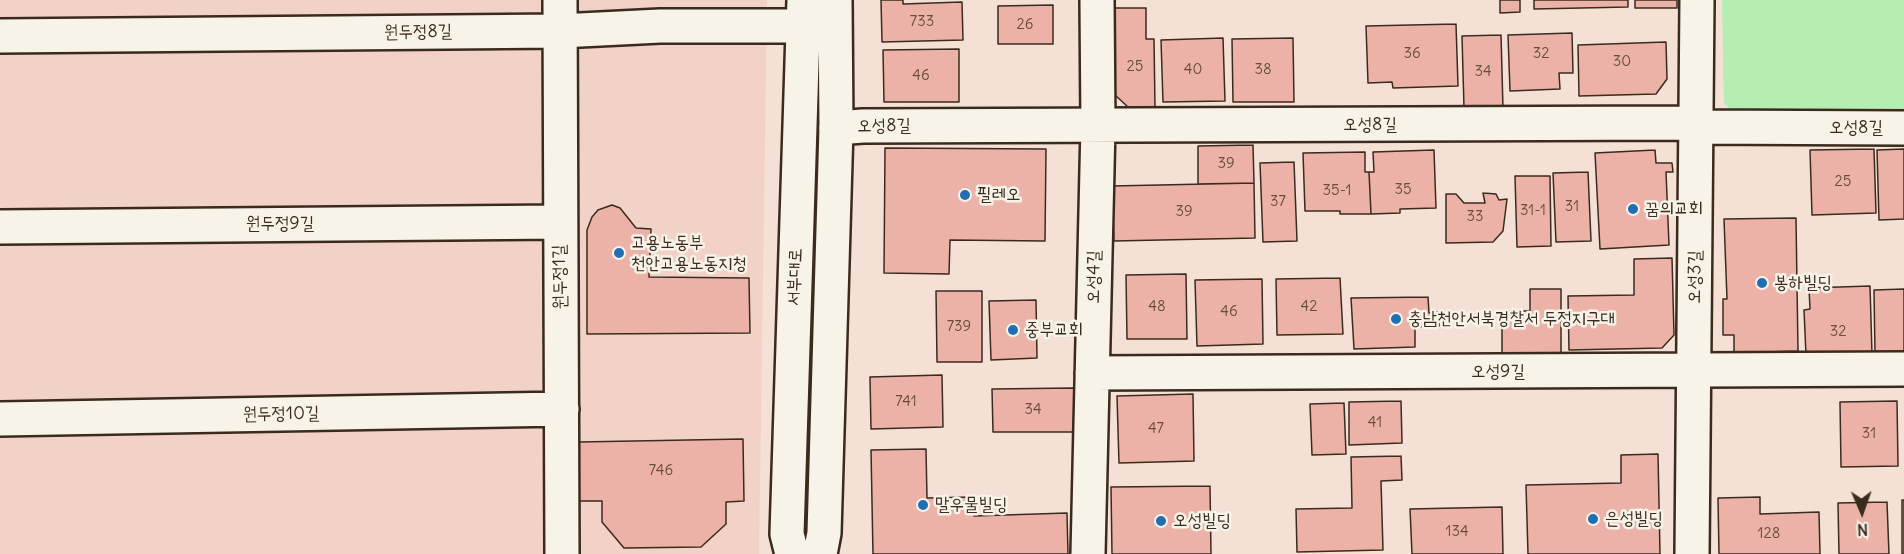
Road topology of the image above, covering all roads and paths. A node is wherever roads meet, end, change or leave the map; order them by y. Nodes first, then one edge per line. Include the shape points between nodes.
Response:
1 (1097, 0) edge
2 (1697, 0) edge
3 (820, 13) edge
4 (560, 15) edge
5 (0, 36) edge
6 (1098, 126) junction
7 (1697, 127) junction
8 (836, 128) junction
9 (1904, 128) edge
10 (560, 222) junction
11 (0, 226) edge
12 (1904, 369) edge
13 (1694, 371) junction
14 (1092, 374) junction
15 (562, 409) junction
16 (0, 419) edge
17 (561, 554) edge
18 (792, 554) edge
19 (820, 554) edge
20 (1088, 554) edge
21 (1692, 554) edge

1 - 6 street, 오성4길
2 - 7 street, 오성3길
3 - 4 street, 원두정8길 via 660,26
3 - 8 street, 서부대로
3 - 18 street, 서부대로 via 787,534
4 - 5 street, 원두정8길
4 - 10 street, 원두정1길
6 - 7 street, 오성8길 via 1680,123
6 - 8 street, 오성8길
6 - 14 street, 오성4길
7 - 9 street, 오성8길
7 - 13 street, 오성3길
8 - 19 street, 서부대로 via 825,521
10 - 11 street, 원두정9길
10 - 15 street, 원두정1길
12 - 13 street, 오성9길
13 - 14 street, 오성9길
13 - 21 street, 오성3길
14 - 20 street, 오성4길
15 - 16 street, 원두정10길
15 - 17 street, 원두정1길

